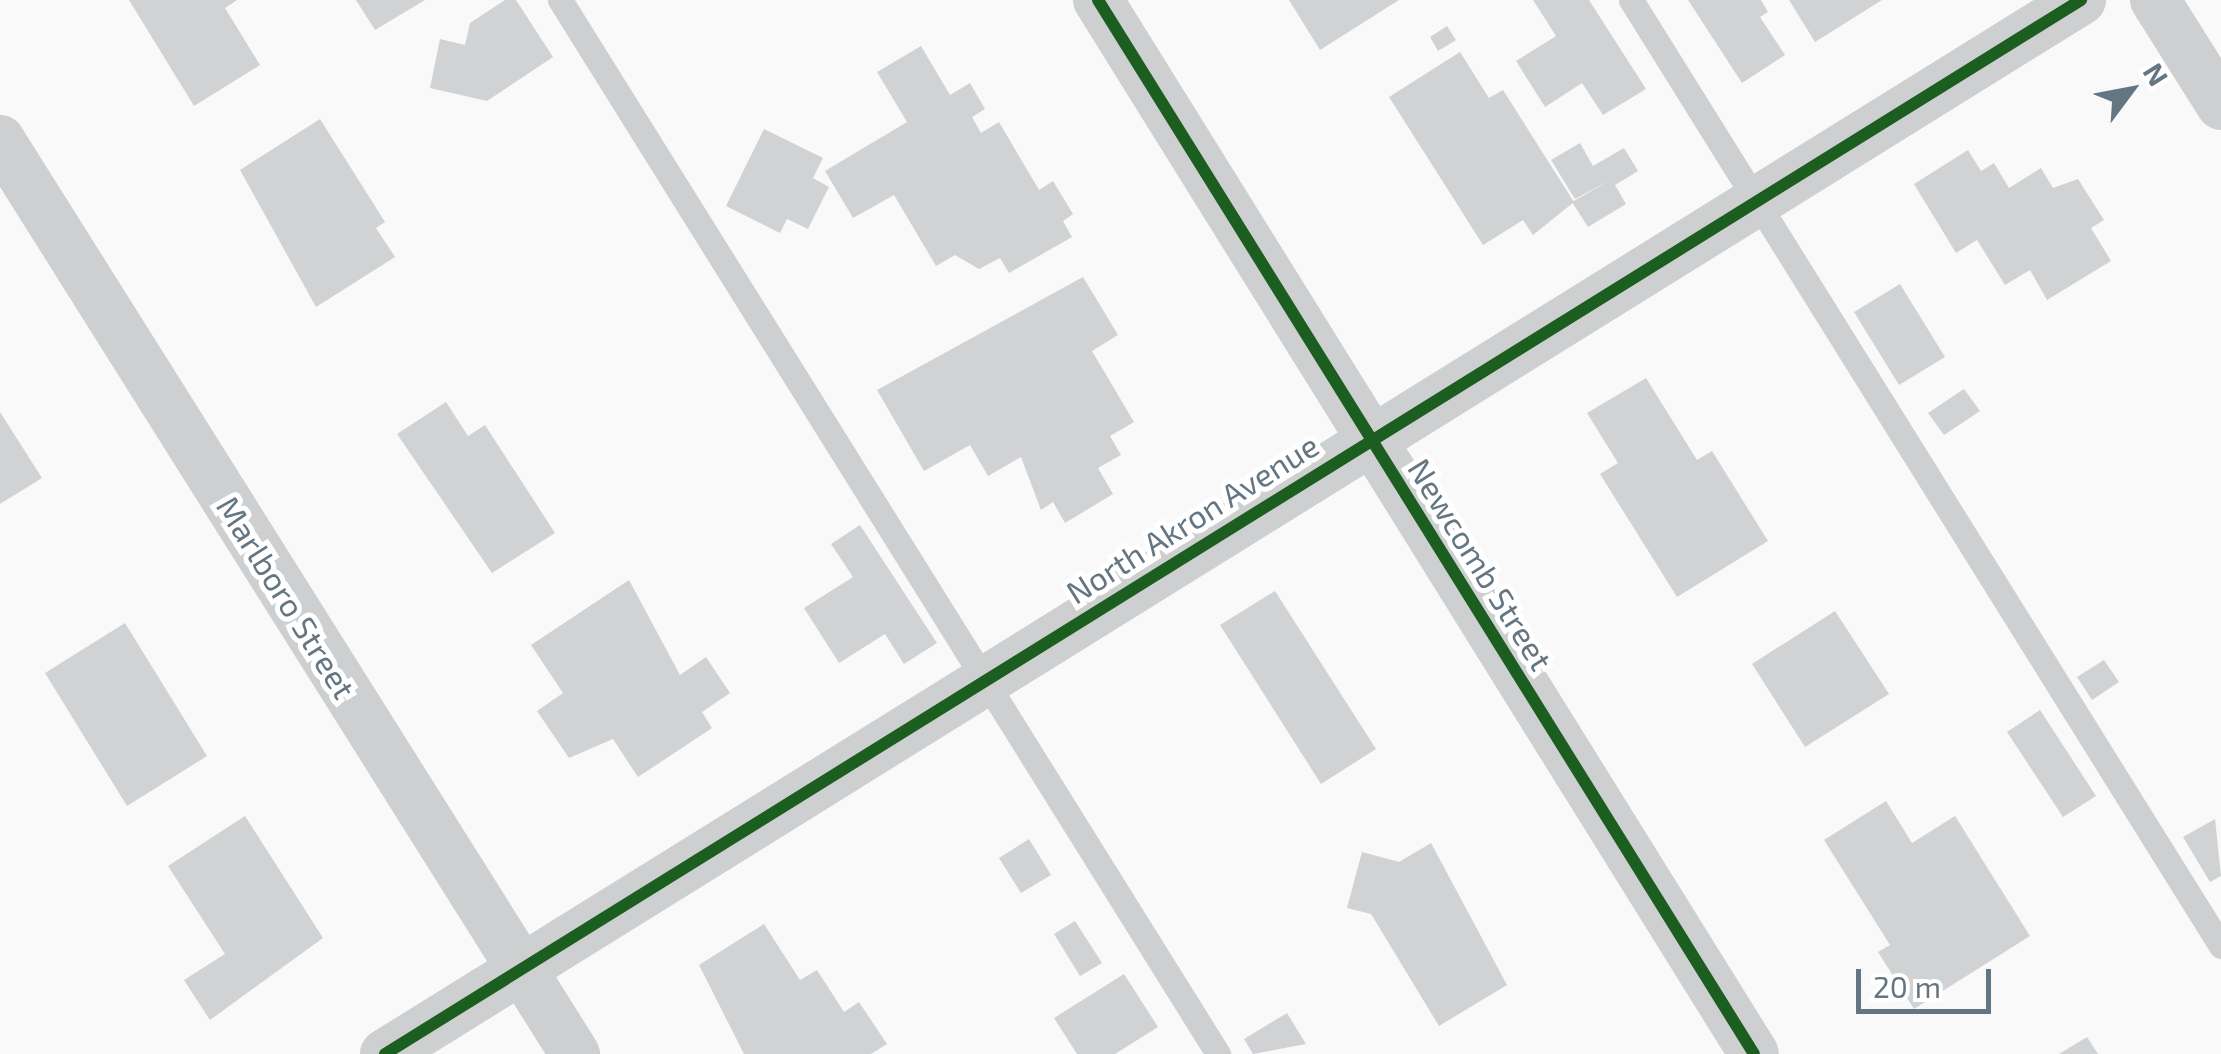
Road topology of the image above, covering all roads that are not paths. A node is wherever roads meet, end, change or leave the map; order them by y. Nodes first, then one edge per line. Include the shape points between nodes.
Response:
1 (560, 0) edge
2 (1098, 0) edge
3 (1631, 0) edge
4 (2080, 0) edge
5 (2155, 0) edge
6 (2221, 106) edge
7 (0, 140) edge
8 (1756, 201) junction
9 (1371, 438) junction
10 (984, 681) junction
11 (2221, 946) edge
12 (521, 970) junction
13 (385, 1054) edge
14 (575, 1054) edge
15 (1218, 1054) edge
16 (1754, 1054) edge

1 - 10 lane
2 - 9 street, Newcomb Street
3 - 8 lane
4 - 8 street, North Akron Avenue
5 - 6 street
7 - 12 street, Marlboro Street
8 - 9 street, North Akron Avenue
8 - 11 lane
9 - 10 street, North Akron Avenue
9 - 16 street, Newcomb Street
10 - 12 street, North Akron Avenue
10 - 15 lane
12 - 13 street, North Akron Avenue
12 - 14 street, Marlboro Street

